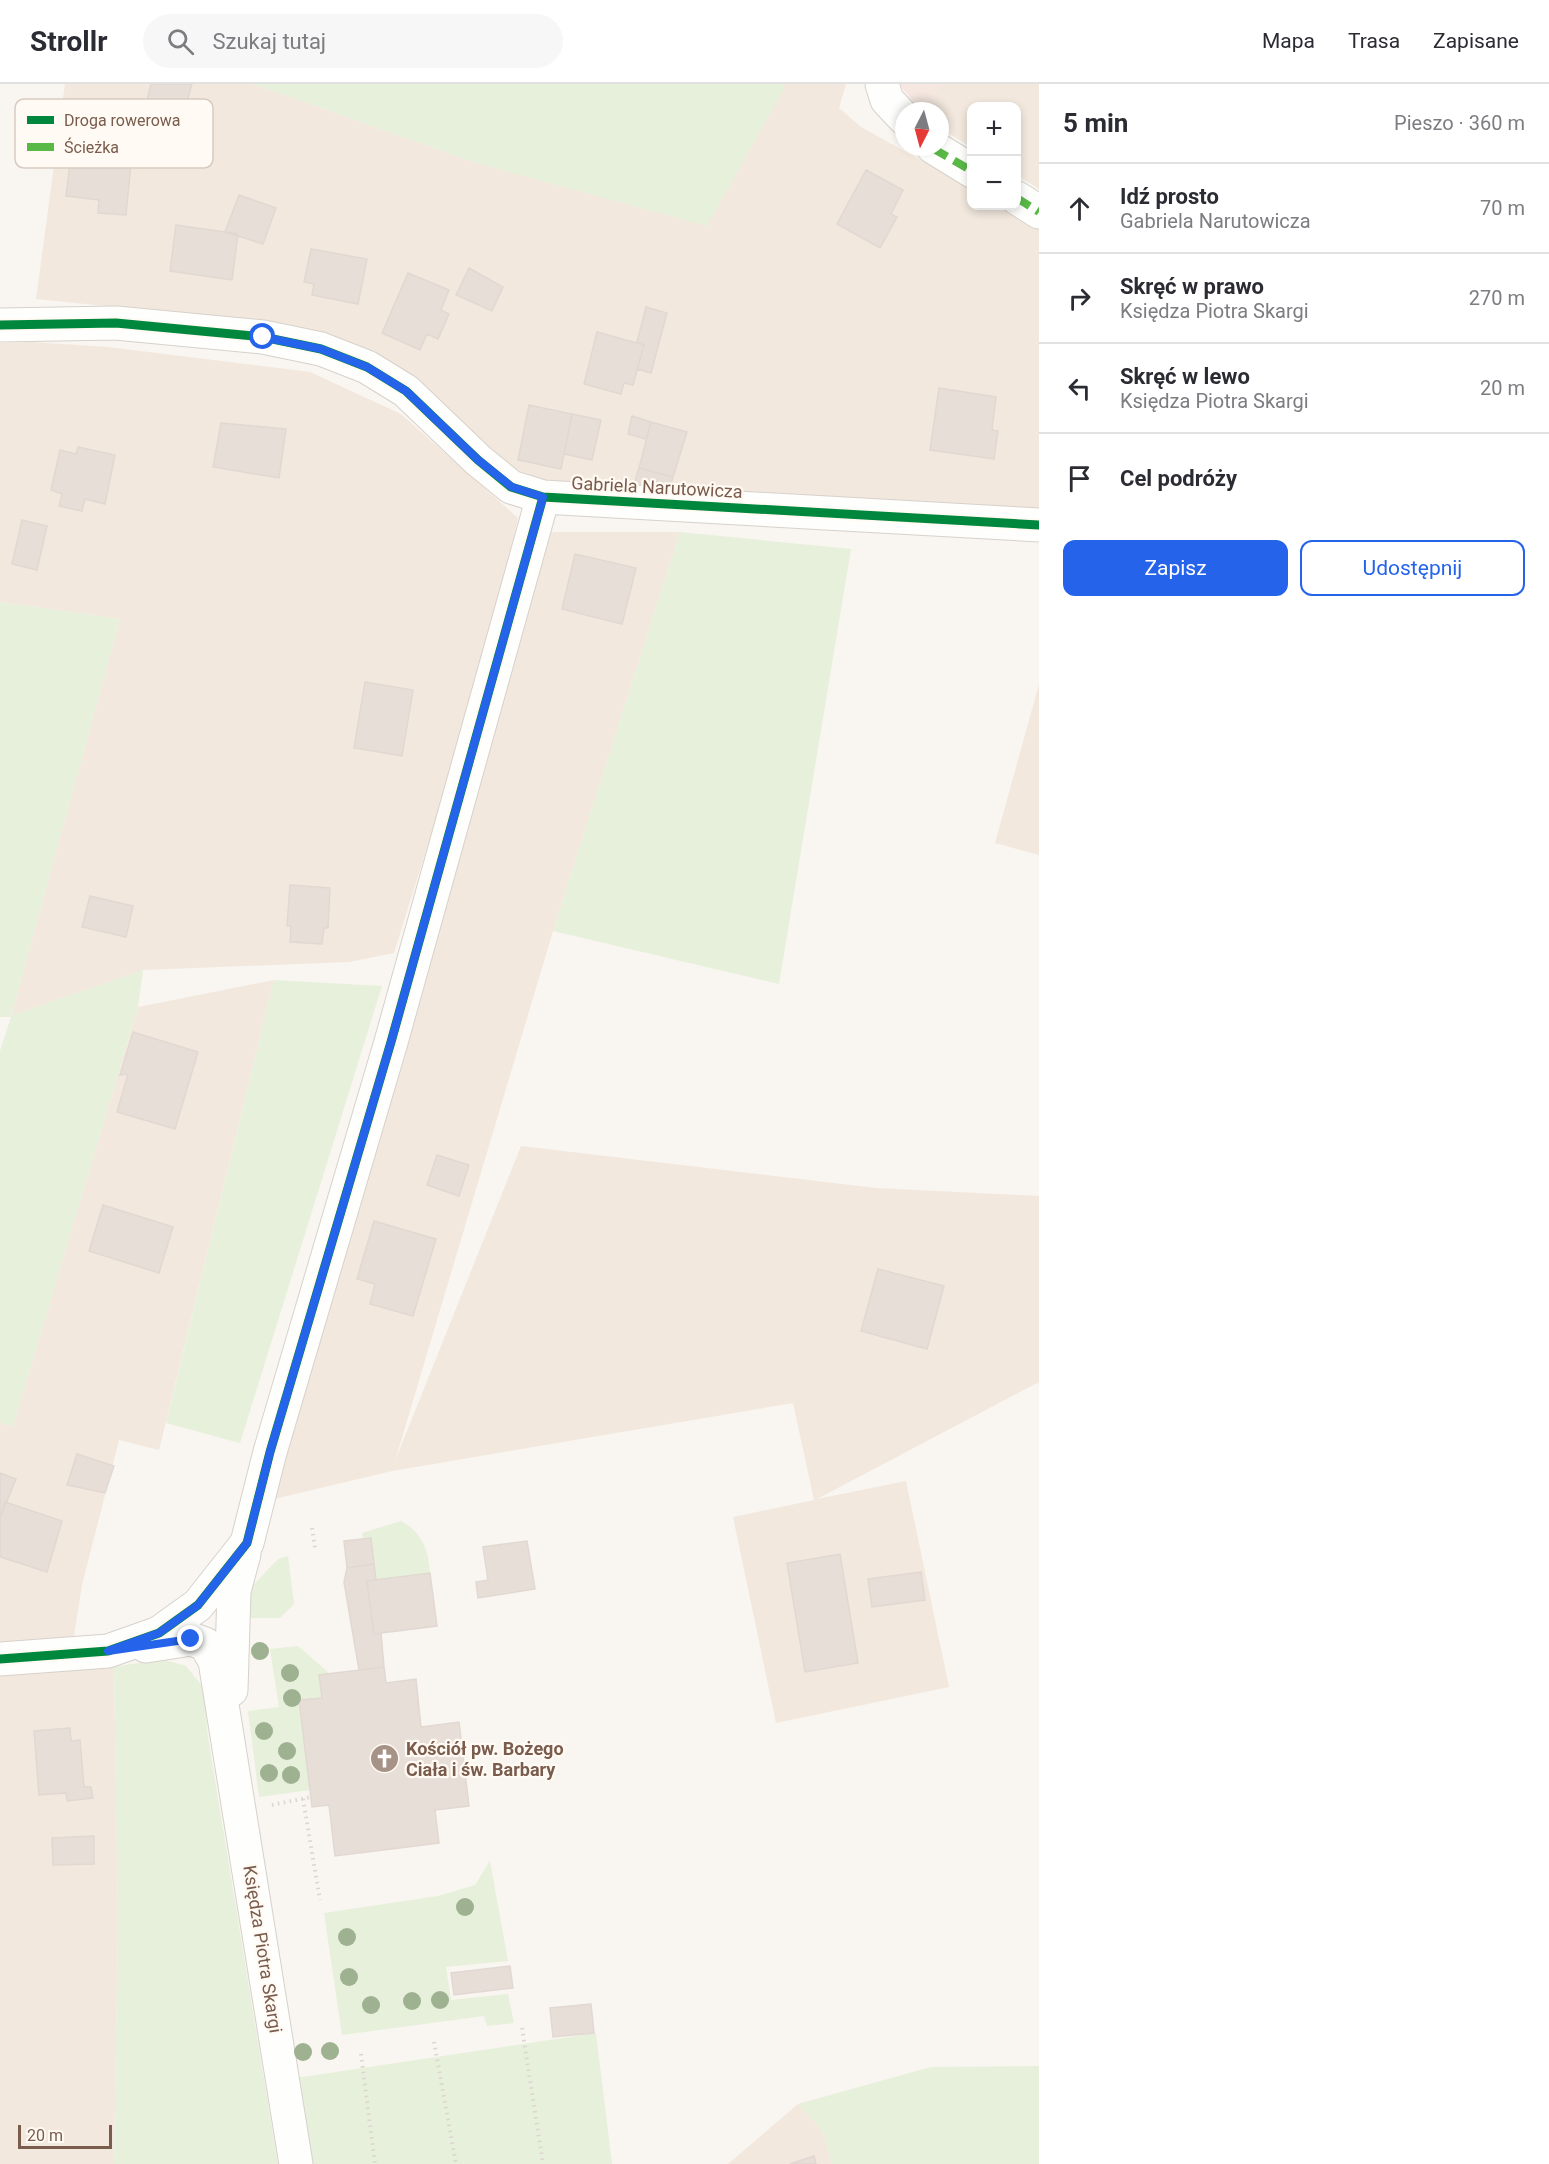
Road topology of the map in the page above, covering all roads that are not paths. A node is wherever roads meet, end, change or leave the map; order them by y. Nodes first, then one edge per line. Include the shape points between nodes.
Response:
1 (882, 84) edge
2 (895, 108) edge
3 (947, 156) edge
4 (967, 168) edge
5 (1021, 201) edge
6 (1039, 212) edge
7 (0, 325) edge
8 (543, 497) junction
9 (1039, 525) edge
10 (247, 1543) junction
11 (108, 1651) junction
12 (0, 1659) edge
13 (229, 1734) junction
14 (296, 2164) edge

1 - 2 street via 887,100
3 - 4 street
5 - 6 street
7 - 8 street, Gabriela Narutowicza via 116,323 263,337 321,349 367,367 406,391 512,487
8 - 9 street, Gabriela Narutowicza
8 - 10 street, Księdza Piotra Skargi
10 - 11 street, Księdza Piotra Skargi via 198,1605 159,1633
10 - 13 street, Księdza Piotra Skargi via 234,1591
11 - 12 street, Księdza Piotra Skargi
11 - 13 street, Księdza Piotra Skargi via 191,1639 205,1644 216,1662
13 - 14 street, Księdza Piotra Skargi

